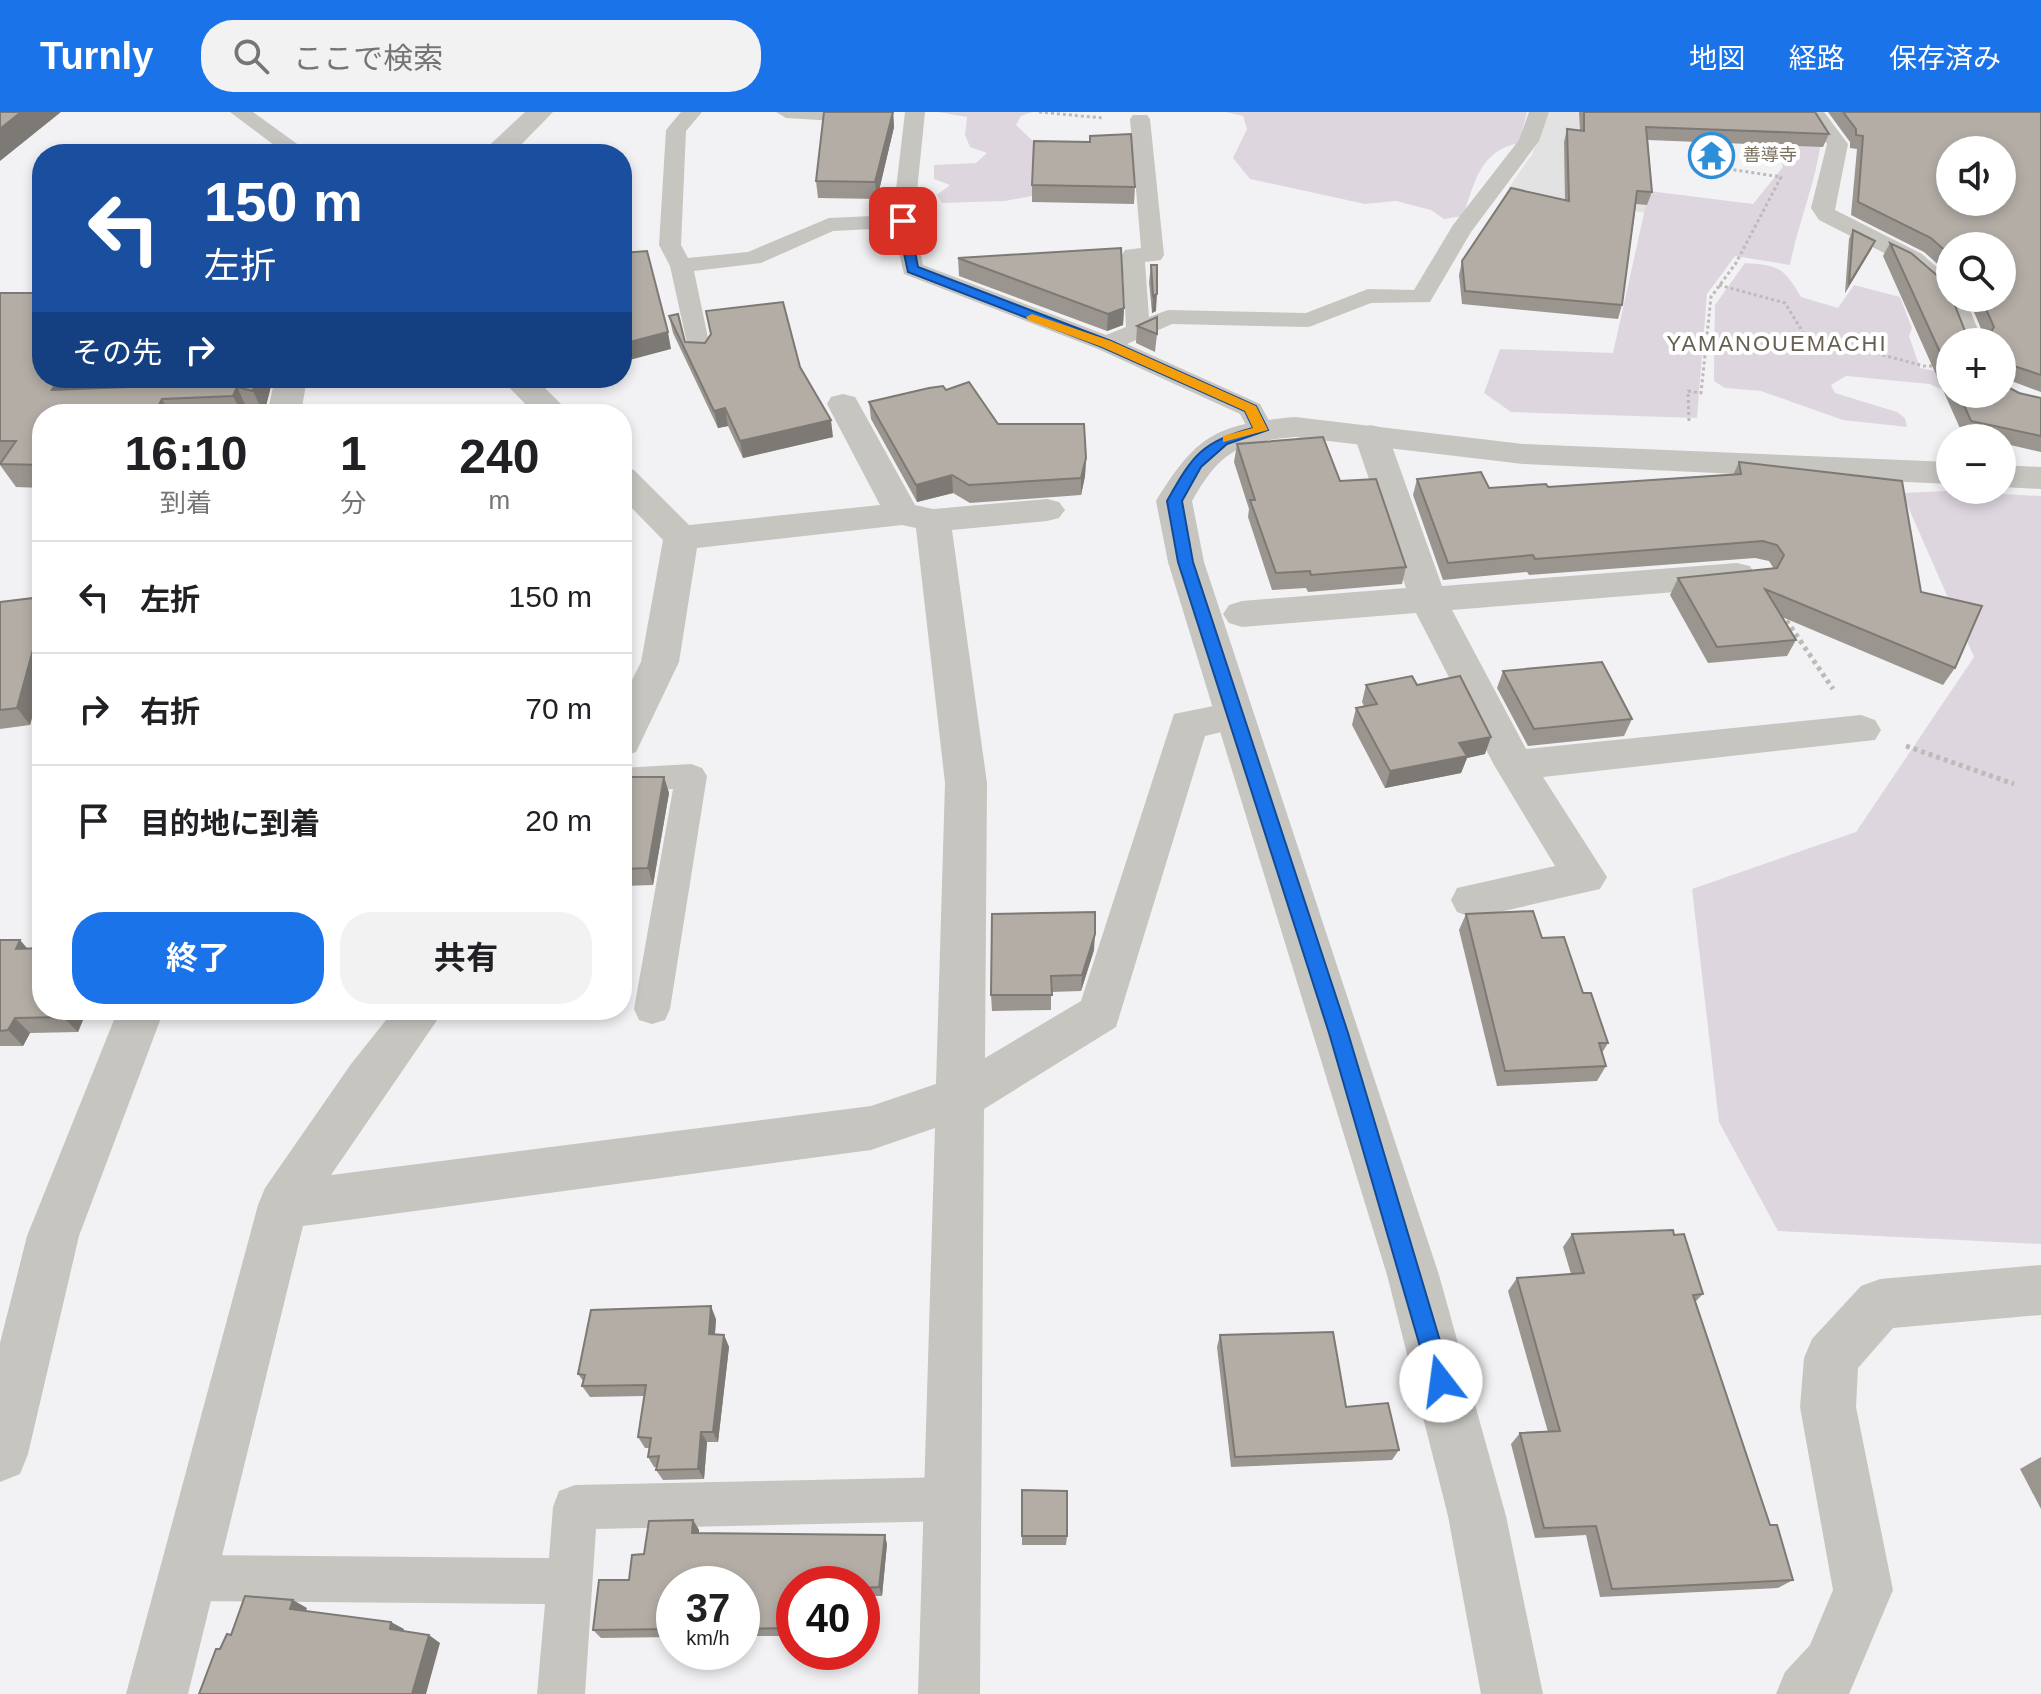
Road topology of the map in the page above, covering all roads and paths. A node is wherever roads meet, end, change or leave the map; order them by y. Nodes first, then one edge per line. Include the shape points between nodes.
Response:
1 (240, 112) edge
2 (540, 112) edge
3 (692, 112) edge
4 (786, 112) edge
5 (1039, 112) edge
6 (1539, 112) edge
7 (1814, 112) edge
8 (903, 117) edge
9 (1140, 119) joint
10 (286, 144) edge
11 (507, 144) edge
12 (1722, 168) dead end
13 (903, 221) junction
14 (681, 266) junction
15 (1936, 279) edge
16 (1719, 285) junction
17 (1138, 330) junction
18 (1107, 344) junction
19 (699, 352) edge
20 (1924, 366) dead end
21 (527, 388) edge
22 (543, 404) edge
23 (843, 404) dead end
24 (1261, 430) junction
25 (1371, 435) junction
26 (1691, 460) junction
27 (1936, 472) edge
28 (2016, 477) edge
29 (2041, 478) edge
30 (632, 488) edge
31 (1047, 510) edge
32 (918, 517) junction
33 (681, 538) junction
34 (1755, 573) joint
35 (1429, 601) junction
36 (1242, 614) dead end
37 (1233, 716) junction
38 (632, 721) edge
39 (1861, 730) junction
40 (1514, 765) junction
41 (632, 779) edge
42 (2014, 784) dead end
43 (1473, 900) dead end
44 (652, 1009) dead end
45 (137, 1020) edge
46 (413, 1020) edge
47 (962, 1097) junction
48 (283, 1205) junction
49 (2041, 1290) edge
50 (0, 1454) edge
51 (953, 1499) junction
52 (187, 1578) junction
53 (570, 1581) junction
54 (157, 1694) edge
55 (561, 1694) edge
56 (949, 1694) edge
57 (1512, 1694) edge
58 (1807, 1694) edge

1 - 10 lane
2 - 11 street
3 - 14 lane via 676,130 670,245
4 - 8 lane
5 - 9 path
6 - 17 lane via 1529,141 1461,230 1422,297 1368,296 1309,320 1168,317
7 - 15 lane via 1838,144 1822,208 1827,215 1914,259
8 - 13 lane
9 - 17 lane via 1153,255 1133,255
12 - 16 path via 1781,177
13 - 14 lane via 829,225 753,258
13 - 18 lane via 912,269
14 - 19 lane
16 - 20 path via 1785,303 1804,334
16 - 26 path via 1711,297 1701,393 1688,391
17 - 18 lane
18 - 24 lane via 1251,409
21 - 22 street
23 - 32 street
24 - 25 street via 1295,427
24 - 37 street via 1222,441 1195,465 1174,501 1186,562
25 - 26 street via 1523,454
25 - 35 street
26 - 27 street
28 - 29 street
30 - 33 street
31 - 32 street
32 - 33 street
32 - 47 street via 966,783
33 - 38 street via 660,662
34 - 35 street
34 - 39 path
35 - 36 street
35 - 40 street
37 - 47 street via 1188,724 1100,1013
37 - 57 street via 1338,1033 1426,1327 1478,1517
39 - 40 street
39 - 42 path
40 - 43 street via 1585,877
41 - 44 lane via 691,776
45 - 50 street via 53,1236
46 - 48 street
47 - 48 street via 871,1128
47 - 51 street
48 - 52 street
49 - 58 street via 1880,1304 1831,1358 1828,1407 1863,1590 1832,1667
51 - 53 lane via 575,1507
51 - 56 street
52 - 53 lane
52 - 54 street
53 - 55 lane

